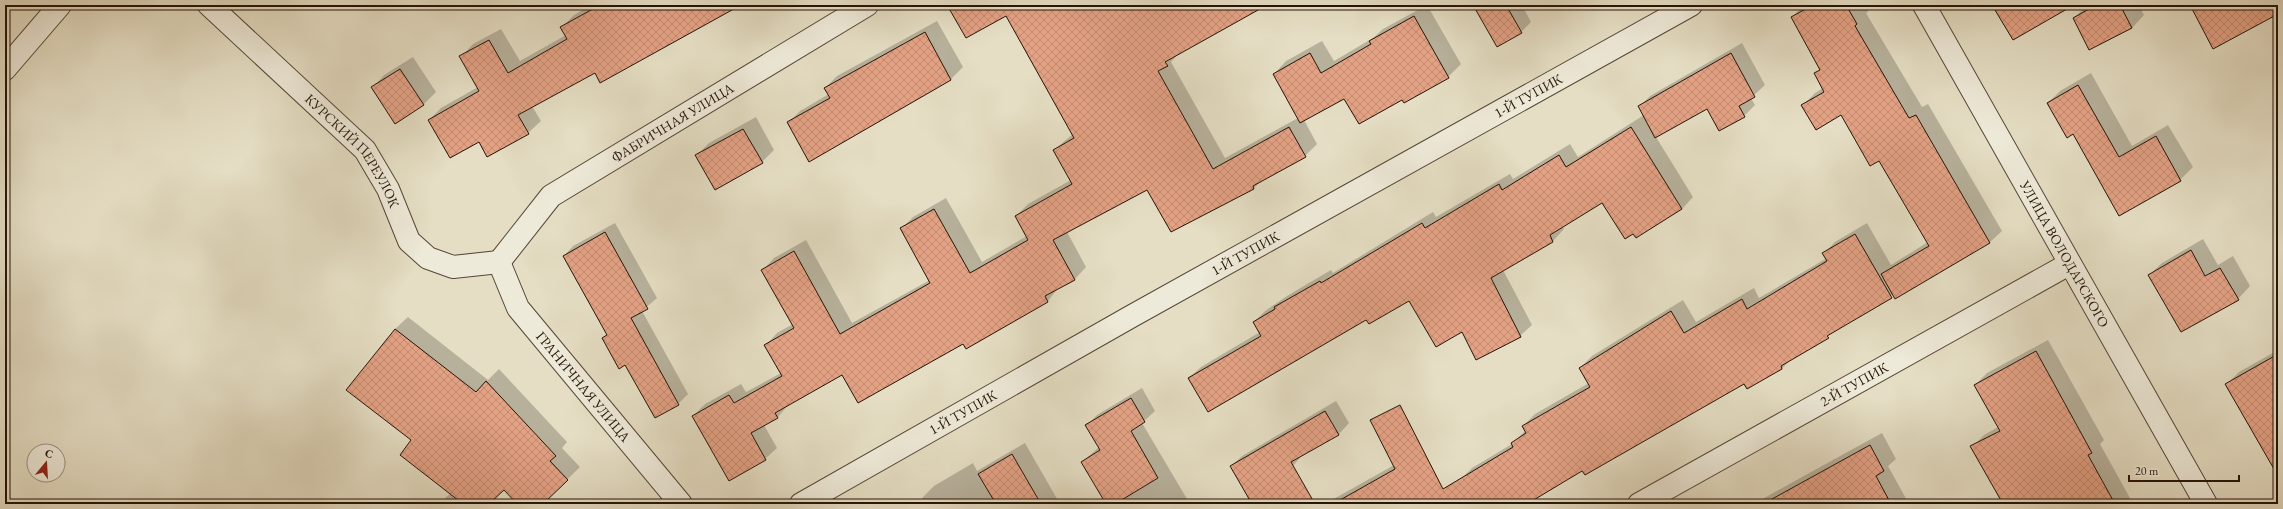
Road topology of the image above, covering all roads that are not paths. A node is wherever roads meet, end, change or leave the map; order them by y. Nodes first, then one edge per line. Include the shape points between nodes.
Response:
1 (60, 5) edge
2 (209, 5) edge
3 (867, 5) edge
4 (1691, 5) edge
5 (1924, 5) edge
6 (5, 69) edge
7 (499, 262) junction
8 (2069, 264) junction
9 (681, 504) edge
10 (801, 504) edge
11 (1638, 504) edge
12 (2206, 504) edge

1 - 6 street
2 - 7 street, КУРСКИЙ ПЕРЕУЛОК via 364,150 388,189 410,242 428,258 453,267
3 - 7 street, ФАБРИЧНАЯ УЛИЦА via 551,196
4 - 10 street, 1-Й ТУПИК via 1139,312
5 - 8 street, УЛИЦА ВОЛОДАРСКОГО
7 - 9 street, ГРАНИЧНАЯ УЛИЦА via 518,308
8 - 11 street, 2-Й ТУПИК
8 - 12 street, УЛИЦА ВОЛОДАРСКОГО

